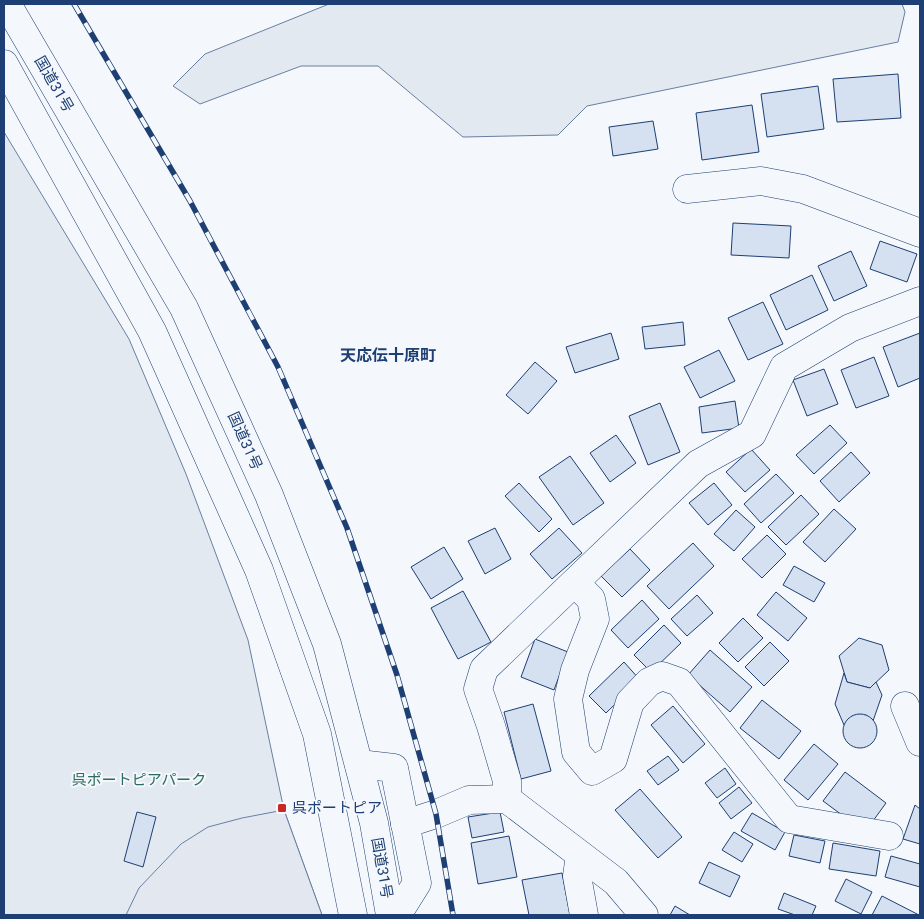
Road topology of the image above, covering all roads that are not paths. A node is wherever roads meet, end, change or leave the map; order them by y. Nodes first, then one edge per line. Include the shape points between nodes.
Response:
1 (7, 4) edge
2 (4, 64) edge
3 (687, 189) dead end
4 (920, 233) edge
5 (920, 301) edge
6 (575, 582) junction
7 (905, 706) dead end
8 (920, 742) edge
9 (358, 764) junction
10 (507, 800) junction
11 (405, 824) junction
12 (889, 836) dead end
13 (580, 855) junction
14 (353, 915) edge
15 (390, 915) edge
16 (397, 915) edge
17 (584, 915) edge
18 (644, 915) edge

1 - 9 main road, 国道31号 via 184,308 269,495 324,634
2 - 14 main road via 152,331 258,570 316,734
3 - 4 main road via 761,180 803,189
5 - 6 main road via 850,328 784,367 752,434 698,464
6 - 10 main road via 484,669 478,689 507,782
6 - 12 main road via 591,599 595,619 575,670 568,699 576,752 592,771 613,760 630,702 649,682 662,676 679,682 789,818
7 - 8 main road
9 - 11 main road via 394,768
9 - 15 main road, 国道31号 via 374,823
10 - 11 main road via 469,800
10 - 13 main road
11 - 16 main road via 417,883
13 - 17 main road via 577,876
13 - 18 main road via 616,882

